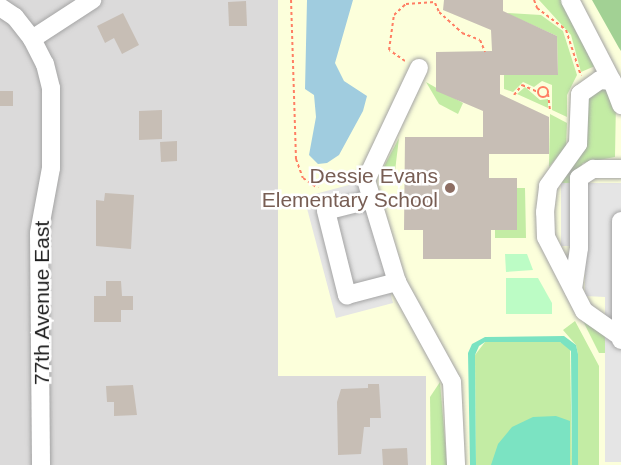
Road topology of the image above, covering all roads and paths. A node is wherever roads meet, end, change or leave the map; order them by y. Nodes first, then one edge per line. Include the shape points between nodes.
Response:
1 (92, 0) edge
2 (291, 0) edge
3 (534, 0) edge
4 (570, 0) edge
5 (435, 1) edge
6 (0, 7) edge
7 (32, 39) junction
8 (485, 52) dead end
9 (419, 68) joint
10 (581, 76) dead end
11 (612, 81) junction
12 (538, 92) junction
13 (548, 94) junction
14 (514, 95) dead end
15 (621, 105) edge
16 (550, 111) dead end
17 (621, 169) edge
18 (318, 188) dead end
19 (369, 200) junction
20 (621, 221) edge
21 (397, 282) junction
22 (573, 289) junction
23 (621, 338) edge
24 (41, 465) edge
25 (456, 465) edge

1 - 7 street
2 - 18 path via 296,159 303,178
3 - 10 path via 537,8 566,30
4 - 11 street
5 - 8 path via 439,12 462,33 480,40
5 - 9 path via 399,7 388,38 393,55
6 - 7 street, 77th Avenue East via 15,17
7 - 24 street, 77th Avenue East via 45,64 51,88 51,168 39,233
9 - 19 street via 366,180
11 - 15 street
11 - 22 street via 600,80 580,94 578,144 545,193 546,237
12 - 13 path via 542,97
12 - 13 path via 545,87
12 - 14 path via 522,85
13 - 16 path
17 - 22 street via 587,170 579,178 578,257
19 - 21 street
19 - 21 street via 326,211 347,295
20 - 23 street
21 - 25 street via 452,382
22 - 23 street via 591,318

